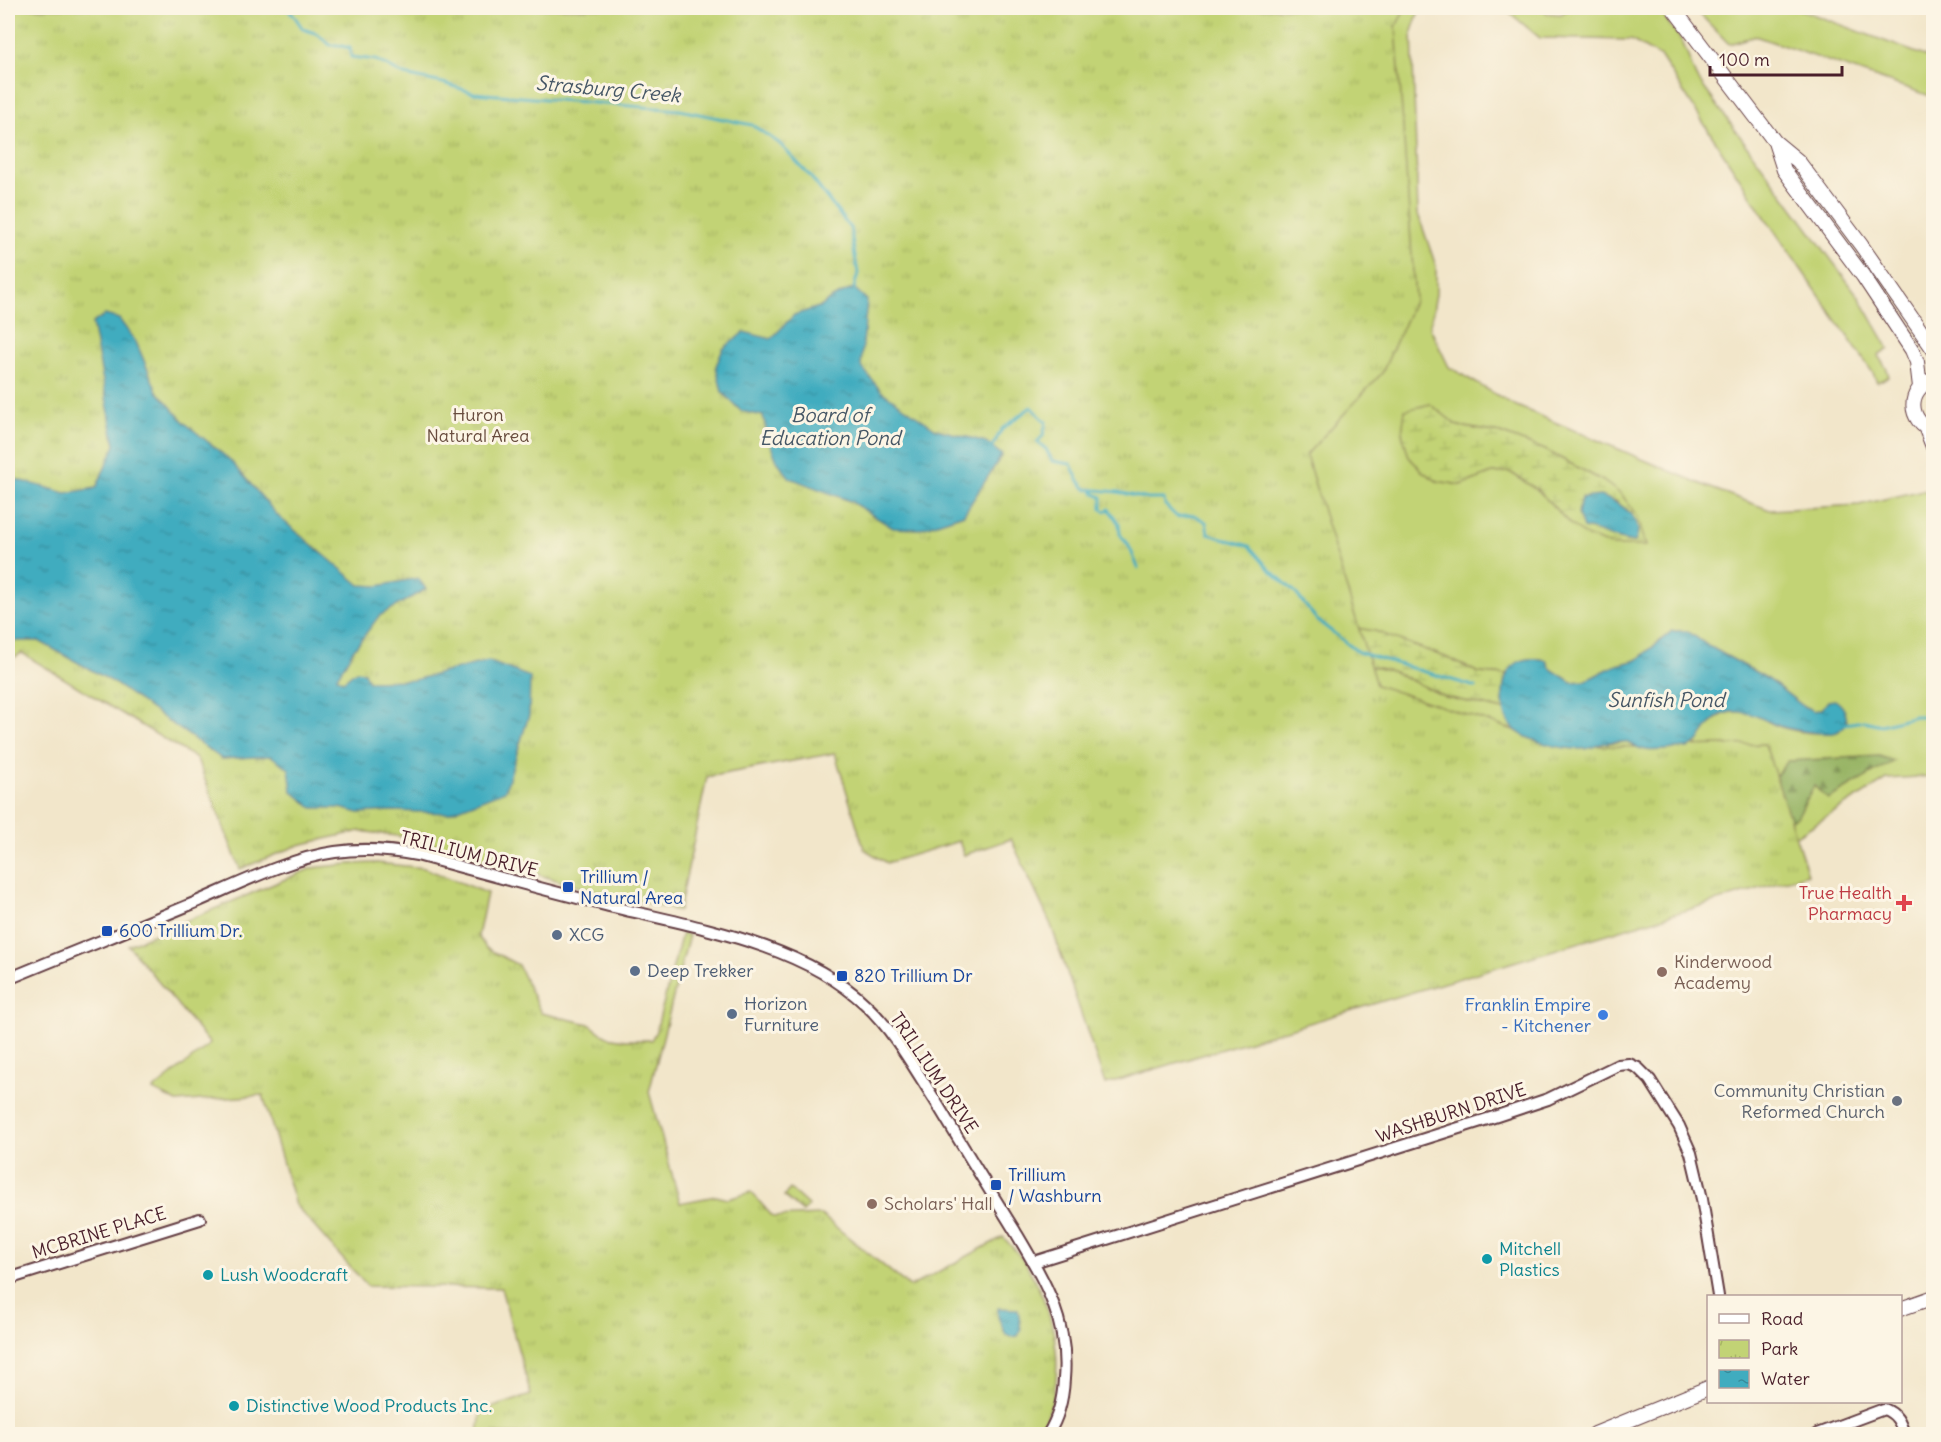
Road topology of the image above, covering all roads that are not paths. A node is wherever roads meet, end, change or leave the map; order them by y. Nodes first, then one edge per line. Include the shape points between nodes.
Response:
1 (1673, 8) edge
2 (1775, 142) junction
3 (1934, 350) edge
4 (1934, 379) edge
5 (1920, 387) junction
6 (1930, 430) edge
7 (1934, 449) edge
8 (8, 979) edge
9 (200, 1219) dead end
10 (1034, 1262) junction
11 (8, 1279) edge
12 (1718, 1295) edge
13 (1934, 1297) edge
14 (1902, 1308) edge
15 (1707, 1388) edge
16 (1048, 1434) edge
17 (1595, 1434) edge
18 (1817, 1434) edge
19 (1904, 1434) edge

1 - 2 main road
2 - 3 main road via 1798,161
2 - 5 main road via 1784,170 1912,350
4 - 5 main road
5 - 6 main road via 1915,394 1914,410 1916,418
6 - 7 main road
8 - 10 street, TRILLIUM DRIVE via 263,874 308,858 369,850 417,855 744,940 799,959 830,976 885,1025
9 - 11 street, MCBRINE PLACE
10 - 12 street, WASHBURN DRIVE via 1497,1116 1548,1099 1609,1068 1629,1064 1650,1080 1691,1153
10 - 16 street, TRILLIUM DRIVE via 1060,1321 1066,1356 1064,1391 1057,1420
13 - 14 main road
15 - 17 main road
18 - 19 street via 1884,1409 1897,1417

